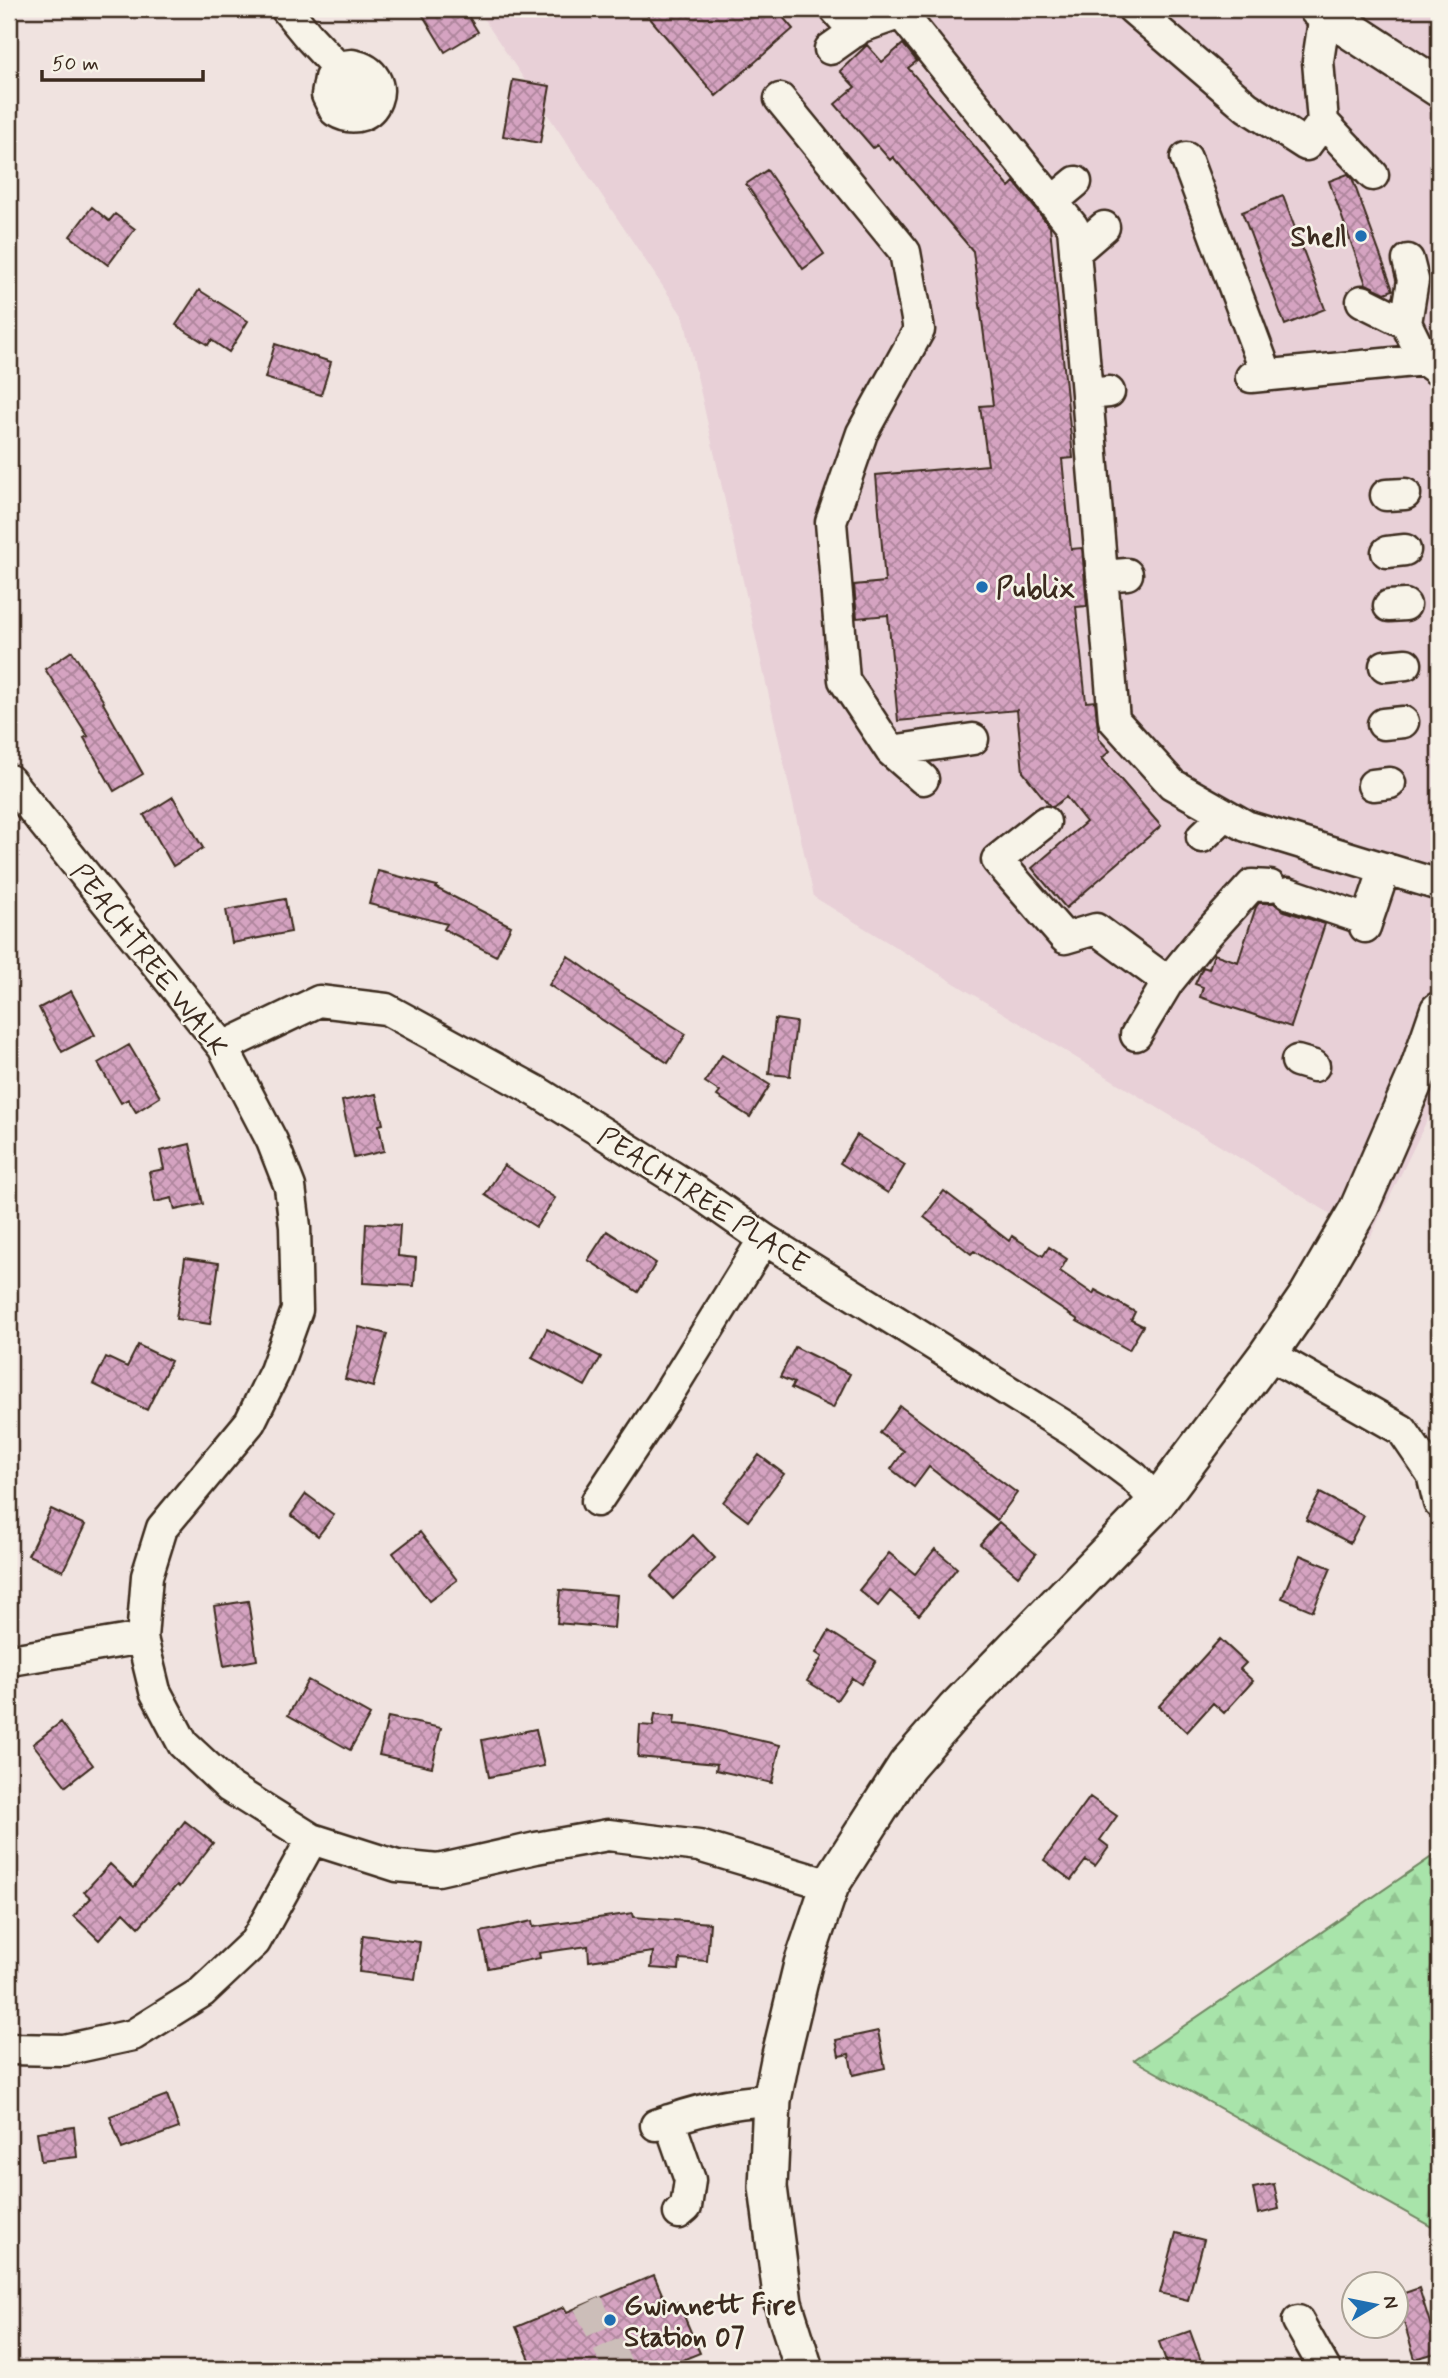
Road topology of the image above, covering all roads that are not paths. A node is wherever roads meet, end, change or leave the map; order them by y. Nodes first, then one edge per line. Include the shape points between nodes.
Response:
1 (286, 9) edge
2 (903, 11) edge
3 (1321, 11) edge
4 (846, 21) edge
5 (1141, 25) edge
6 (830, 49) dead end
7 (1432, 88) edge
8 (359, 90) dead end
9 (780, 99) dead end
10 (1323, 122) junction
11 (1186, 158) dead end
12 (1373, 175) dead end
13 (1076, 181) dead end
14 (1052, 202) junction
15 (1104, 227) dead end
16 (1408, 260) dead end
17 (1083, 265) junction
18 (1362, 301) dead end
19 (1406, 323) junction
20 (1434, 363) edge
21 (973, 739) dead end
22 (891, 751) junction
23 (923, 779) dead end
24 (9, 780) edge
25 (1212, 803) junction
26 (1045, 822) dead end
27 (1202, 837) dead end
28 (1385, 868) junction
29 (1439, 884) edge
30 (1167, 995) junction
31 (1439, 1012) edge
32 (1136, 1035) dead end
33 (223, 1047) junction
34 (764, 1239) junction
35 (1268, 1354) junction
36 (597, 1501) dead end
37 (1157, 1502) junction
38 (1439, 1503) edge
39 (142, 1638) junction
40 (17, 1659) dead end
41 (312, 1839) junction
42 (830, 1885) junction
43 (9, 2049) edge
44 (772, 2100) junction
45 (679, 2213) dead end
46 (1298, 2321) dead end
47 (804, 2369) edge
48 (1325, 2369) edge

1 - 8 street
2 - 4 street via 861,27
2 - 14 street via 946,52 1019,140
3 - 7 main road
3 - 10 street via 1318,61
4 - 6 street
5 - 10 street via 1240,112 1306,145
9 - 22 street via 905,252 908,265 919,330 862,433 831,522 844,680
10 - 12 street
11 - 20 street via 1214,259 1259,376
13 - 14 street
14 - 17 street via 1073,227
15 - 17 street
16 - 19 street via 1413,280
17 - 25 street via 1123,688 1114,720 1147,745 1172,785
18 - 19 street
19 - 20 street
21 - 22 street
22 - 23 street
24 - 33 street, PEACHTREE WALK
25 - 27 street
25 - 28 street via 1246,827
26 - 30 street via 997,860 1065,938 1096,929
28 - 29 street
28 - 30 street via 1366,923 1279,890 1252,885 1202,940
30 - 32 street
31 - 35 main road via 1358,1210
33 - 34 street, PEACHTREE PLACE via 320,1001 386,1009 536,1091
33 - 39 street, PEACHTREE WALK via 272,1141 289,1187 297,1310 250,1422 162,1528 147,1576
34 - 36 street
34 - 37 street, PEACHTREE PLACE via 1074,1432 1134,1477
35 - 37 main road
35 - 38 street via 1402,1430 1432,1474
37 - 42 main road via 906,1765
39 - 40 street
39 - 41 street, PEACHTREE WALK via 155,1691 183,1744 229,1787
41 - 42 street, PEACHTREE WALK via 397,1866 438,1870 608,1835 699,1846
41 - 43 street via 255,1942 202,1992 133,2035 64,2050
42 - 44 main road via 803,1964
44 - 45 street via 737,2101 663,2122 690,2180 686,2207
44 - 47 main road via 768,2187 783,2303
46 - 48 street

